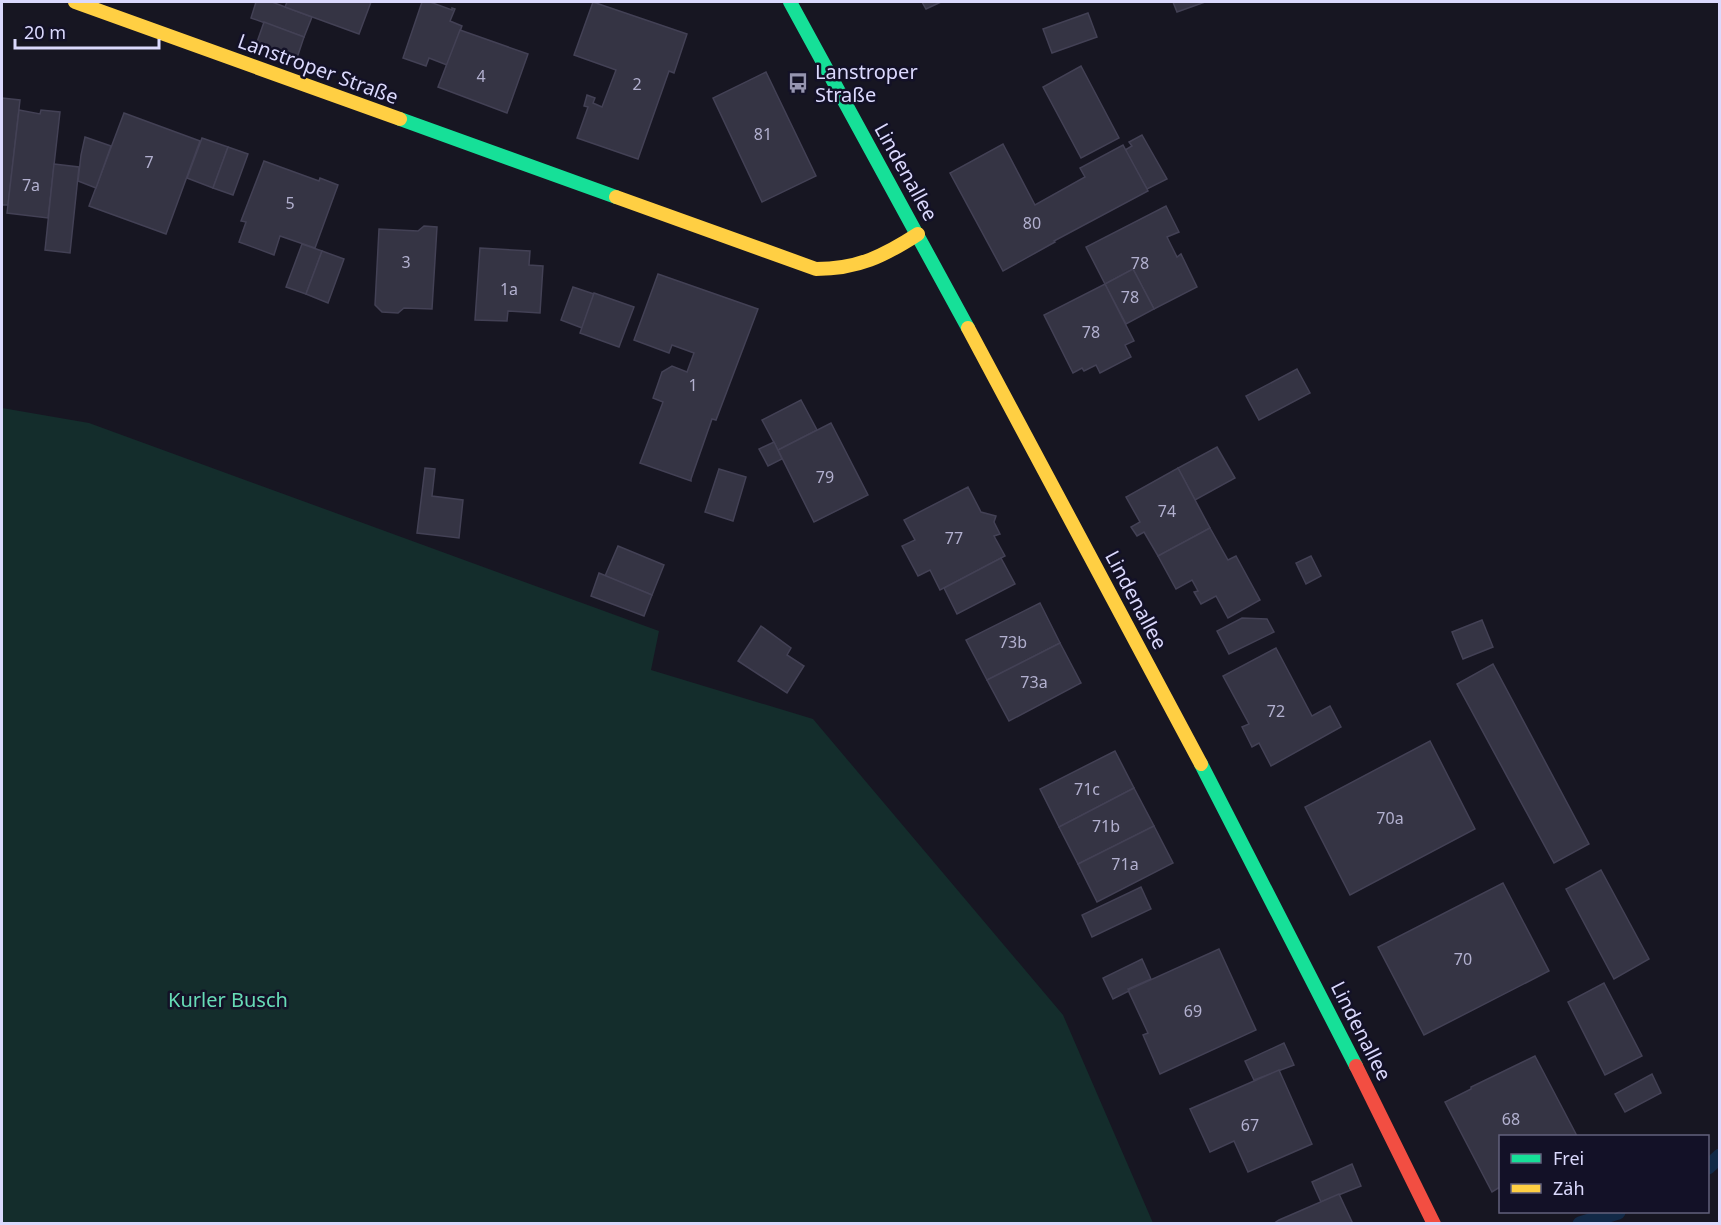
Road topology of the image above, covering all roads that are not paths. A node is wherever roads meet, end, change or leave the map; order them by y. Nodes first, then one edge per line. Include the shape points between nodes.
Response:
1 (75, 2) edge
2 (790, 2) edge
3 (918, 234) junction
4 (1434, 1224) edge

1 - 3 main road, Lanstroper Straße via 816,269 857,266
2 - 3 main road, Lindenallee
3 - 4 main road, Lindenallee via 1223,805

